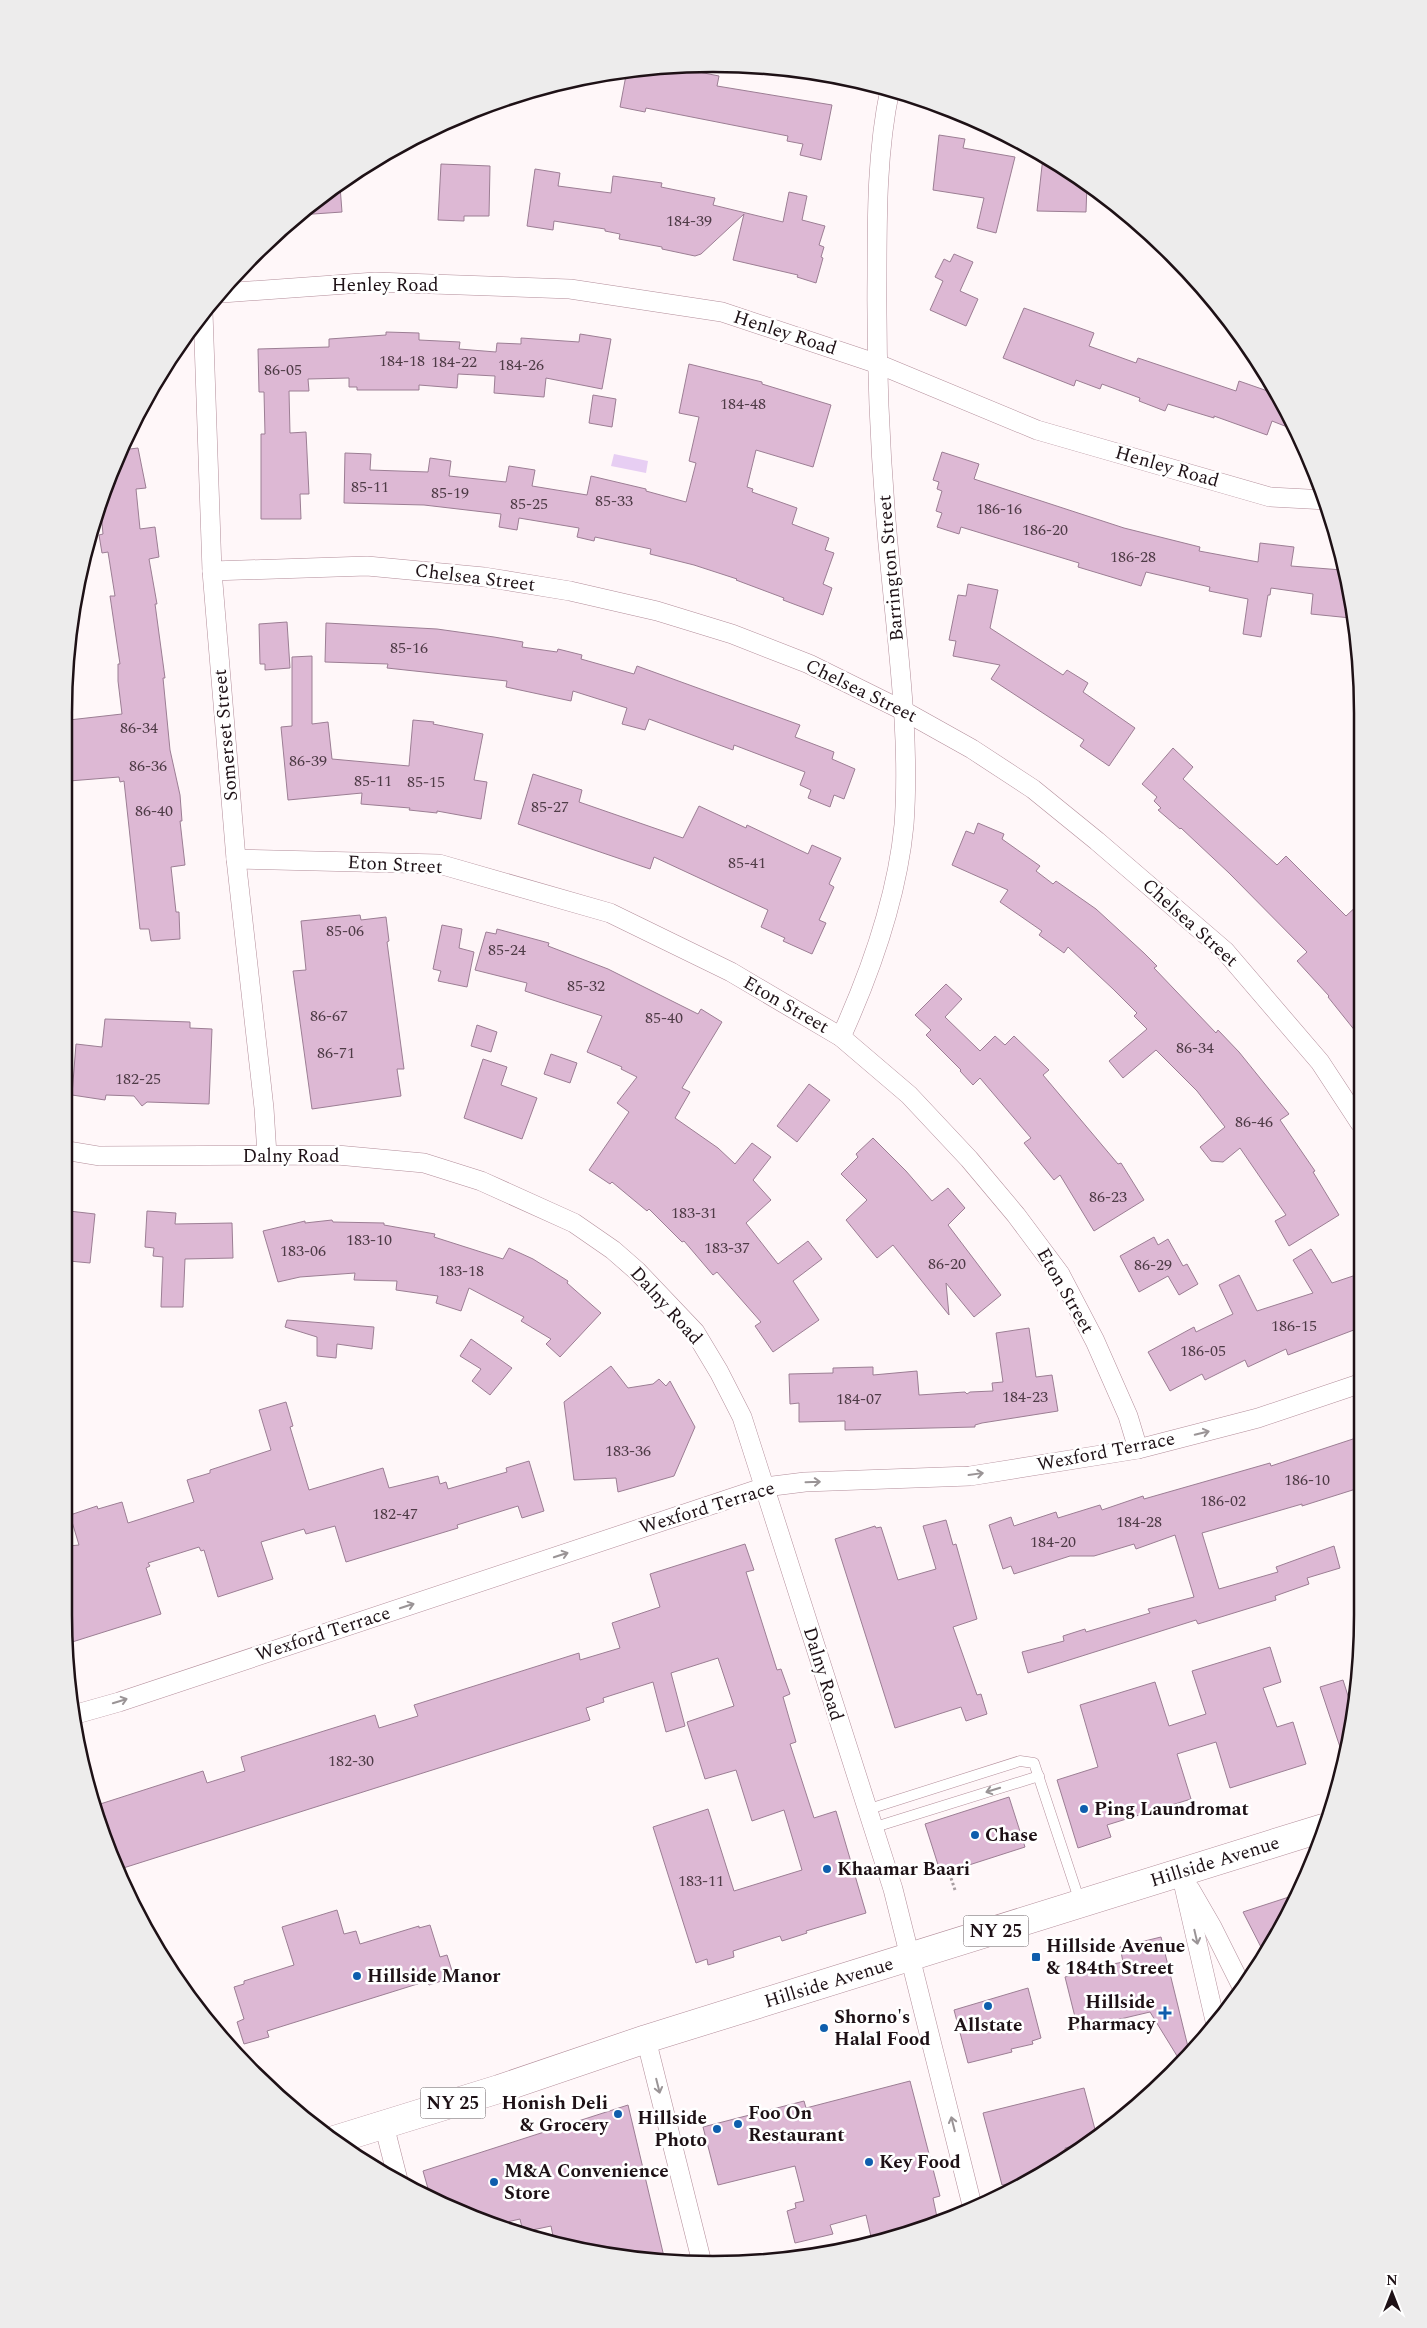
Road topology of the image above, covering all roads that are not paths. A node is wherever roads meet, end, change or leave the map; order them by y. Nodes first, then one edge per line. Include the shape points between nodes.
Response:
1 (889, 97) edge
2 (231, 292) edge
3 (203, 325) edge
4 (878, 364) junction
5 (1317, 500) edge
6 (212, 572) junction
7 (904, 711) junction
8 (236, 859) junction
9 (841, 1037) junction
10 (1354, 1114) edge
11 (72, 1152) edge
12 (267, 1155) junction
13 (1354, 1386) edge
14 (1138, 1449) junction
15 (765, 1487) junction
16 (80, 1713) edge
17 (1040, 1776) junction
18 (866, 1810) junction
19 (872, 1828) junction
20 (1317, 1830) edge
21 (1180, 1873) junction
22 (1081, 1904) junction
23 (912, 1958) junction
24 (1239, 1981) edge
25 (1214, 2015) edge
26 (646, 2039) junction
27 (384, 2125) junction
28 (343, 2137) edge
29 (396, 2171) edge
30 (971, 2201) edge
31 (700, 2255) edge

1 - 4 street, Barrington Street via 877,192
2 - 4 street, Henley Road via 375,282 570,289 722,312
3 - 6 street, Somerset Street
4 - 5 street, Henley Road via 1037,430 1270,497
4 - 7 street, Barrington Street via 886,528
6 - 7 street, Chelsea Street via 367,566 484,577 570,591 657,611 732,634 809,664
6 - 8 street, Somerset Street
7 - 9 street, Barrington Street via 904,824 896,876 859,999
7 - 10 street, Chelsea Street via 972,749 1033,789 1225,951 1320,1062
8 - 9 street, Eton Street via 439,864 610,912 731,972
8 - 12 street, Somerset Street
9 - 14 street, Eton Street via 909,1095 969,1159 1016,1214 1060,1274 1095,1341 1124,1407
11 - 12 street, Dalny Road via 99,1156
12 - 15 street, Dalny Road via 337,1155 424,1163 481,1181 574,1223 625,1261 666,1299 695,1332 742,1417
14 -> 13 street, Wexford Terrace via 1258,1418
15 -> 14 street, Wexford Terrace via 805,1482 970,1476
16 -> 15 street, Wexford Terrace
15 - 18 street, Dalny Road
17 - 18 lane via 1034,1764 1020,1762
17 -> 19 lane
17 - 22 lane
18 - 19 street, Dalny Road
19 - 23 street, Dalny Road
20 - 21 main road, Hillside Avenue / NY 25
21 - 22 main road, Hillside Avenue / NY 25
21 - 24 street
21 -> 25 street
22 - 23 main road, Hillside Avenue / NY 25
23 - 26 main road, Hillside Avenue / NY 25
30 -> 23 street, Dalny Road
26 - 27 main road, Hillside Avenue / NY 25
26 -> 31 street
27 - 28 main road, Hillside Avenue / NY 25
27 - 29 street

